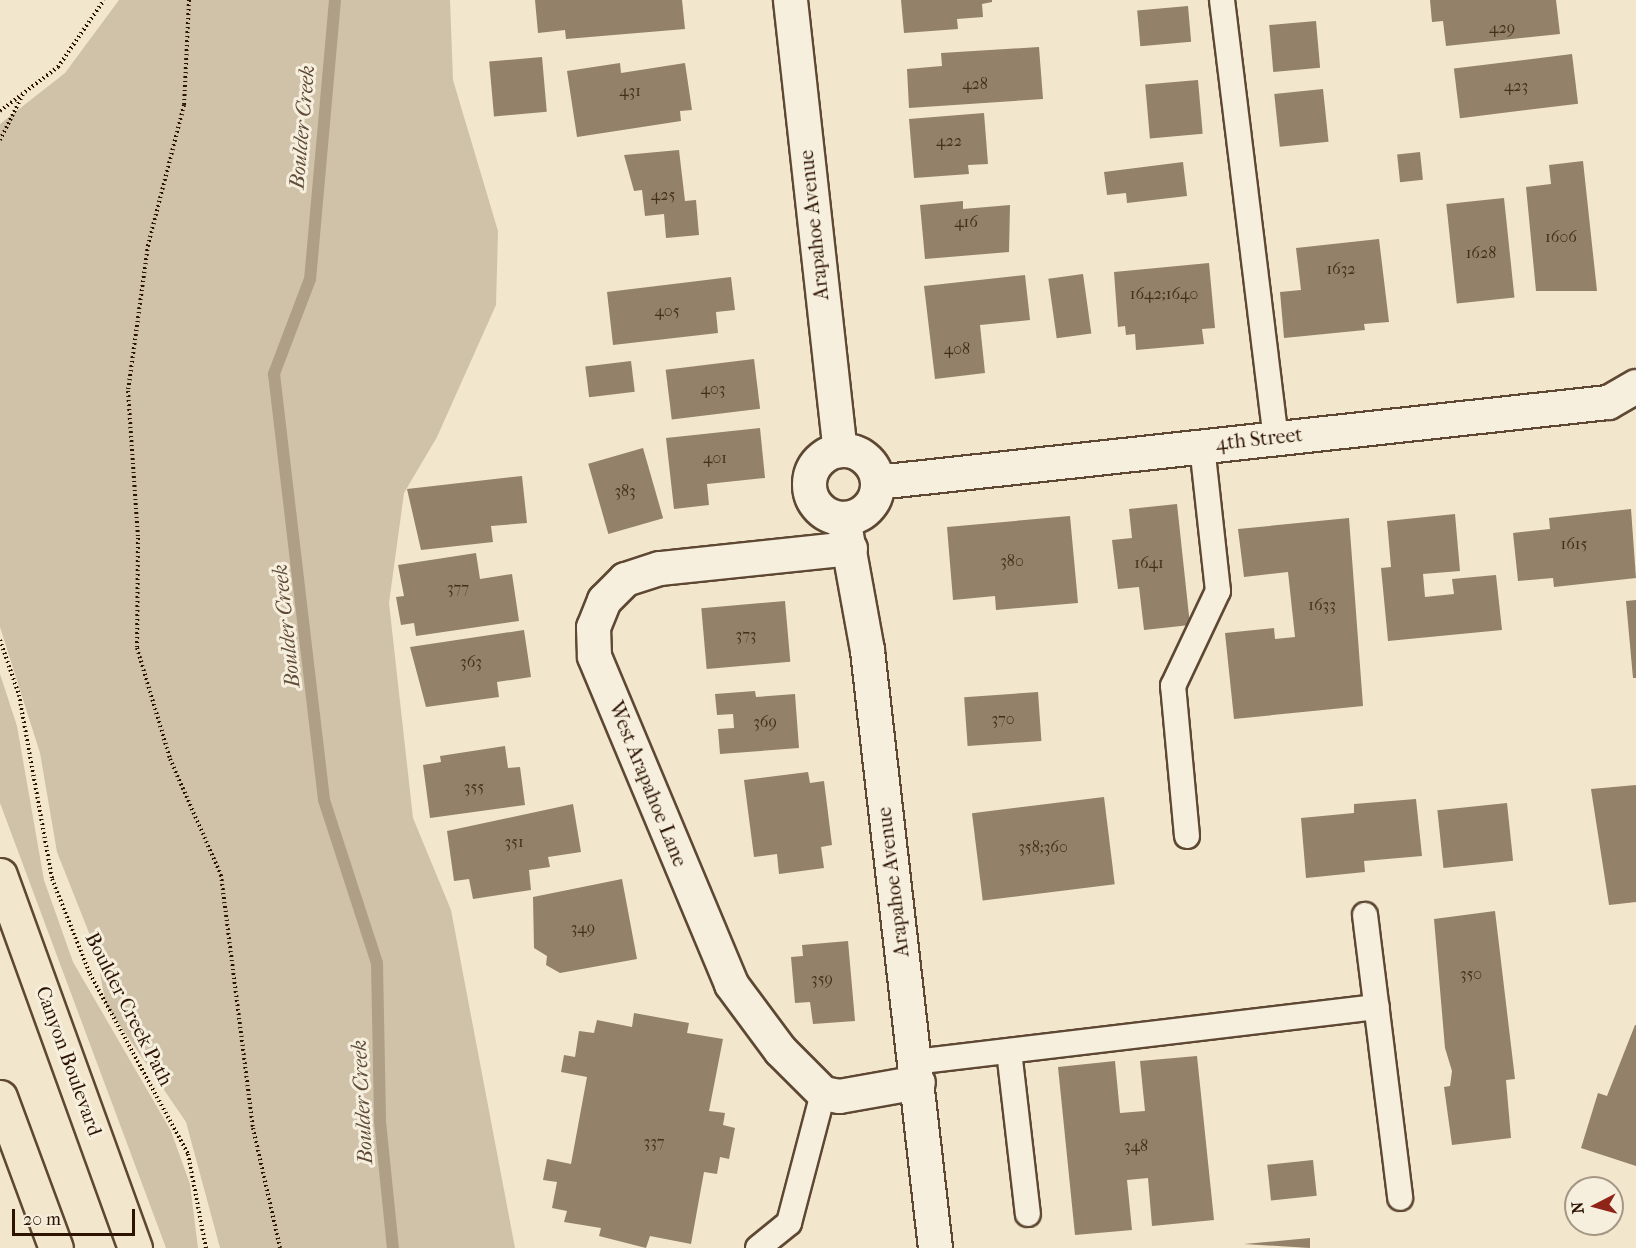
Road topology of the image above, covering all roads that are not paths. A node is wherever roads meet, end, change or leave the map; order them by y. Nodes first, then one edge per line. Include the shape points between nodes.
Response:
1 (790, 0) edge
2 (1222, 0) edge
3 (1636, 386) edge
4 (1276, 436) junction
5 (1202, 445) junction
6 (840, 450) junction
7 (877, 482) junction
8 (847, 533) junction
9 (1187, 836) dead end
10 (0, 875) edge
11 (1365, 915) dead end
12 (1377, 1007) junction
13 (1009, 1051) junction
14 (916, 1072) junction
15 (823, 1094) junction
16 (0, 1097) edge
17 (1400, 1198) dead end
18 (1028, 1214) dead end
19 (56, 1248) edge
20 (135, 1248) edge
21 (758, 1248) edge
22 (935, 1248) edge

1 - 6 street, Arapahoe Avenue
2 - 4 lane
3 - 4 street, 4th Street via 1608,402
4 - 5 street, 4th Street
5 - 7 street, 4th Street
5 - 9 lane via 1218,591 1173,686
6 - 7 street via 861,454
6 - 8 street via 820,458 810,486 816,505
7 - 8 street via 868,507
8 - 14 street, Arapahoe Avenue
8 - 15 street, West Arapahoe Lane via 659,568 625,579 604,600 593,627 594,656 731,984 780,1050
10 - 20 main road, Canyon Boulevard
11 - 12 lane
12 - 13 lane
12 - 17 lane
13 - 14 lane
13 - 18 lane
14 - 15 street via 839,1096
14 - 22 street, Arapahoe Avenue
15 - 21 lane via 789,1223
16 - 19 main road

